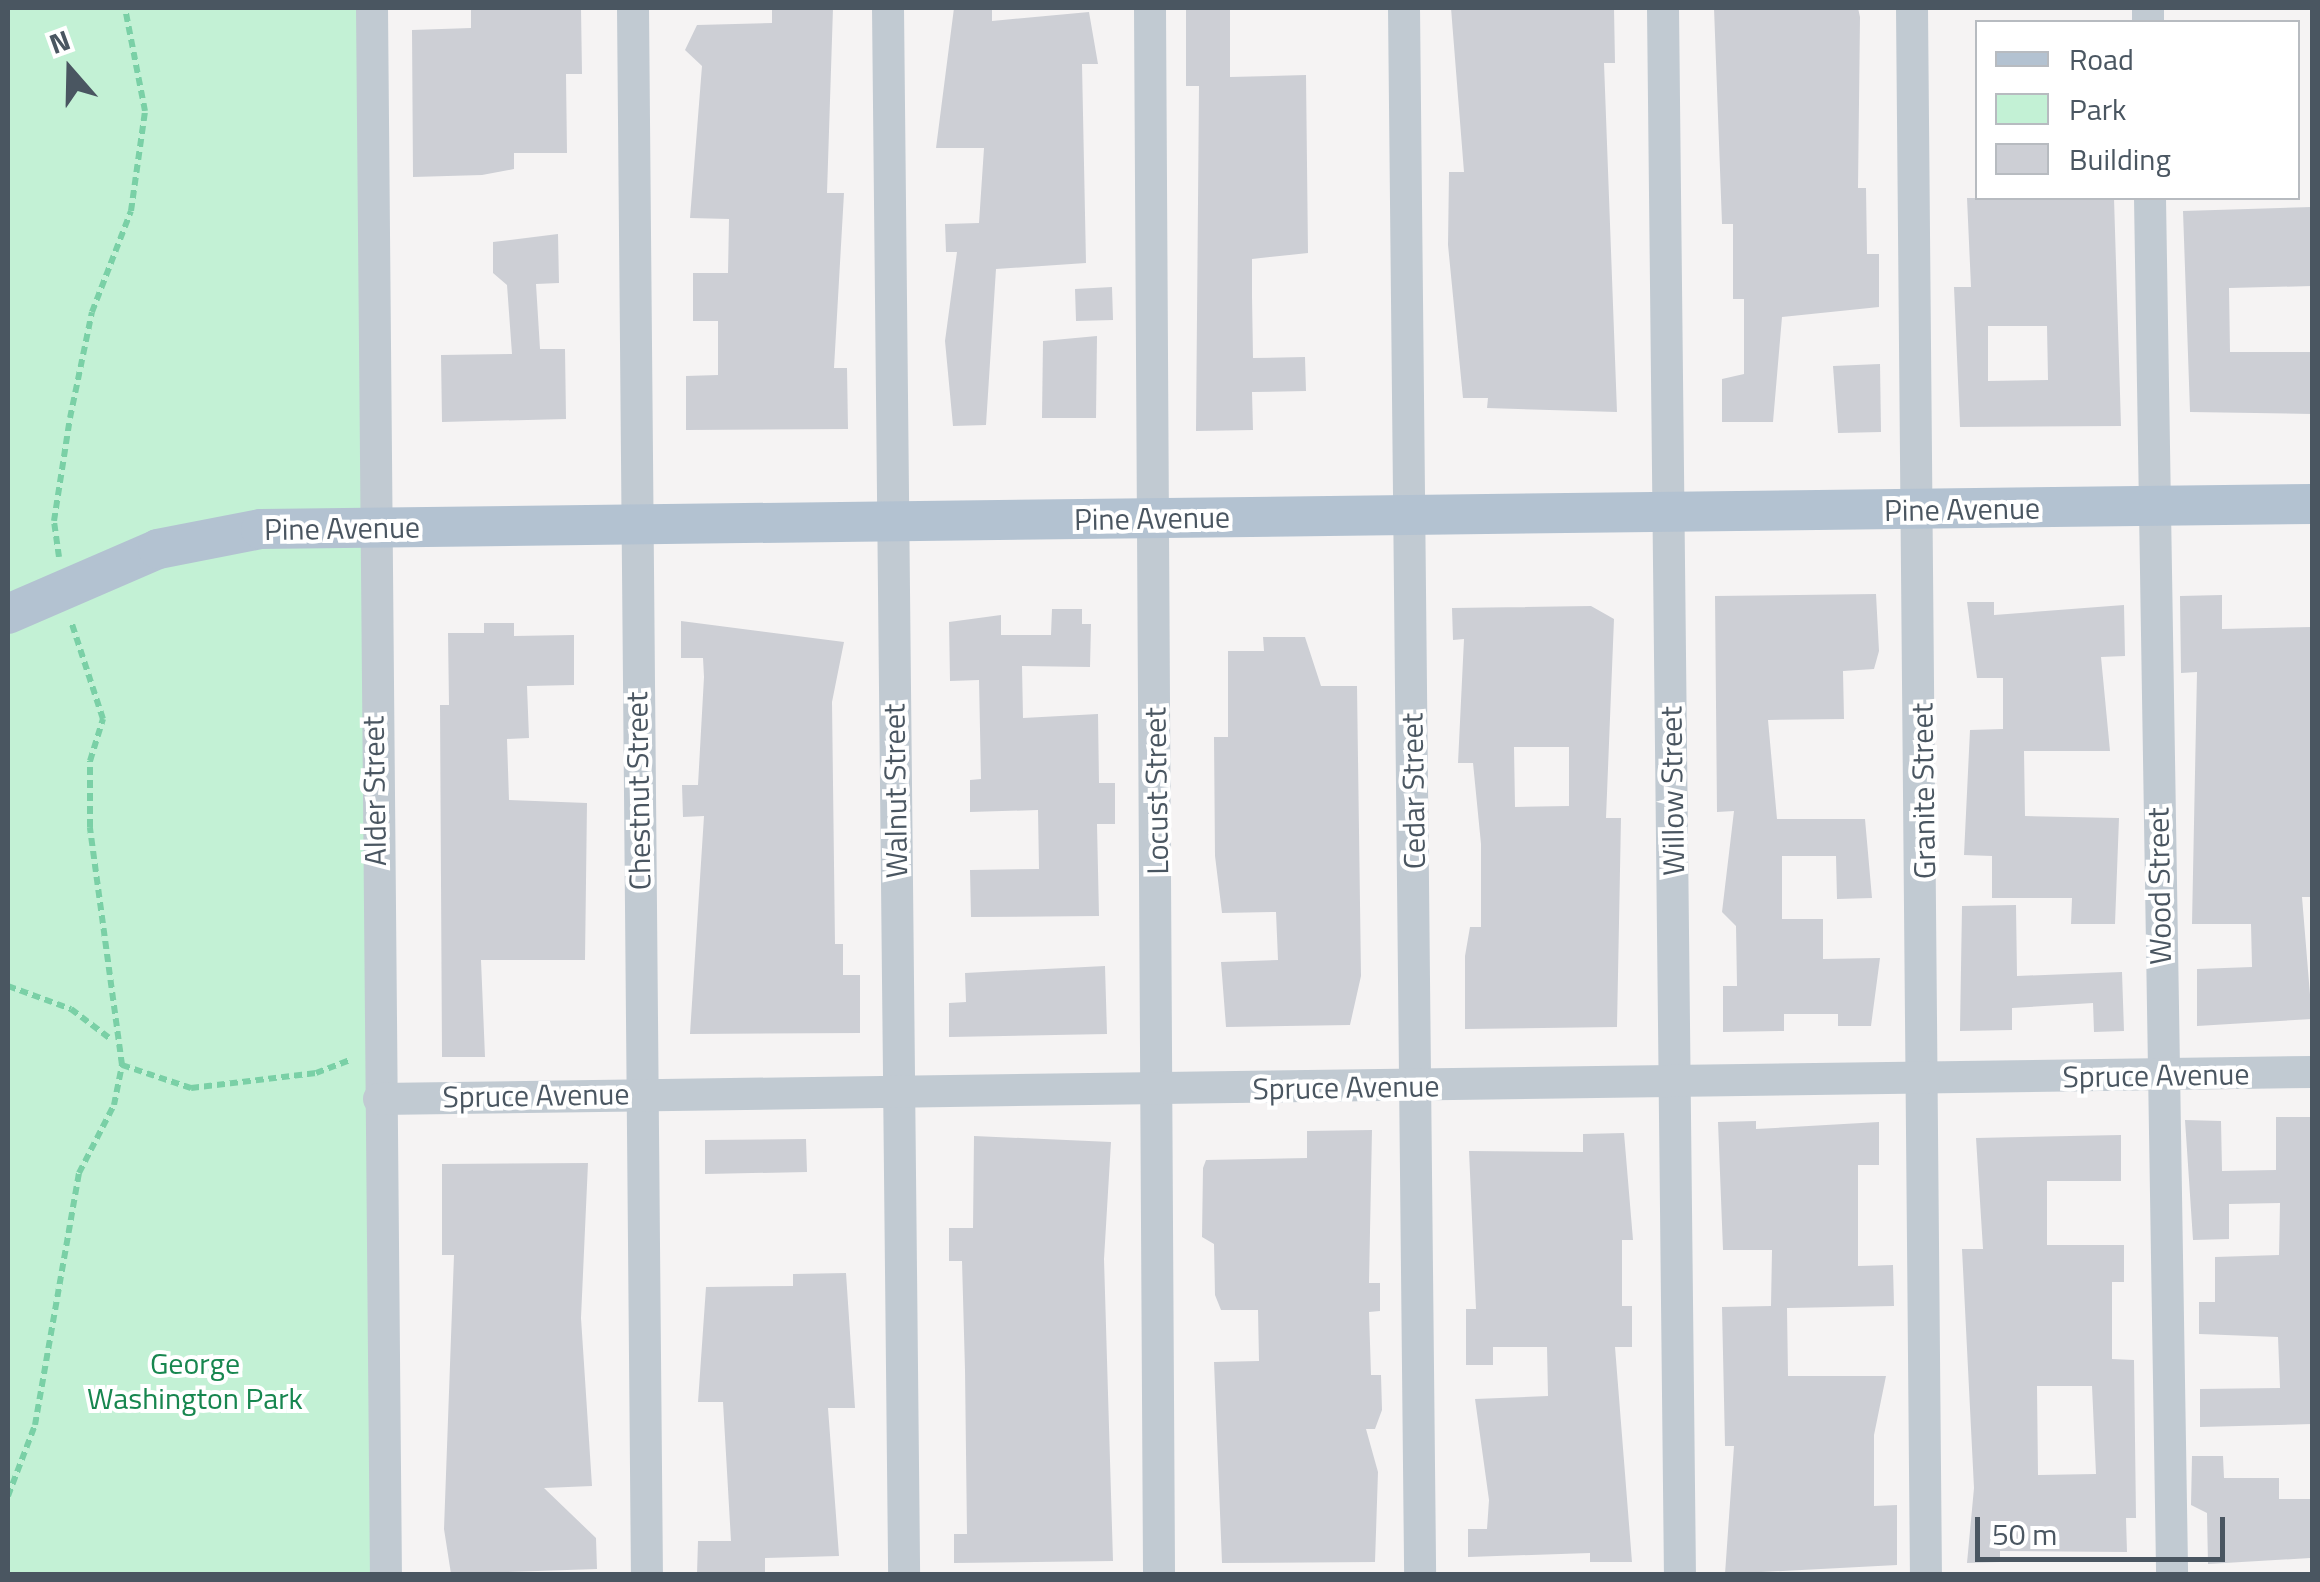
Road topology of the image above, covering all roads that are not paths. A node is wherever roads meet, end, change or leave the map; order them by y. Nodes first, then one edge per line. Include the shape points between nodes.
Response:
1 (372, 8) edge
2 (632, 8) edge
3 (888, 8) edge
4 (1150, 8) edge
5 (1404, 8) edge
6 (1663, 8) edge
7 (1912, 8) edge
8 (2150, 200) edge
9 (2312, 504) edge
10 (2154, 507) junction
11 (1920, 510) junction
12 (1668, 511) junction
13 (1409, 515) junction
14 (1153, 518) junction
15 (894, 522) junction
16 (634, 525) junction
17 (371, 527) junction
18 (8, 614) edge
19 (2312, 1072) edge
20 (2161, 1074) junction
21 (1926, 1078) junction
22 (1676, 1084) junction
23 (1418, 1085) junction
24 (1160, 1090) junction
25 (902, 1092) junction
26 (644, 1093) junction
27 (379, 1099) junction
28 (386, 1574) edge
29 (648, 1574) edge
30 (904, 1574) edge
31 (1159, 1574) edge
32 (1420, 1574) edge
33 (1680, 1574) edge
34 (1926, 1574) edge
35 (2172, 1574) edge

1 - 17 street, Alder Street
2 - 16 street, Chestnut Street
3 - 15 street, Walnut Street
4 - 14 street, Locust Street
5 - 13 street, Cedar Street
6 - 12 street, Willow Street
7 - 11 street, Granite Street
8 - 10 street, Wood Street
9 - 10 main road, Pine Avenue
10 - 11 main road, Pine Avenue
10 - 20 street, Wood Street
11 - 12 main road, Pine Avenue
11 - 21 street, Granite Street
12 - 13 main road, Pine Avenue
12 - 22 street, Willow Street
13 - 14 main road, Pine Avenue
13 - 23 street, Cedar Street
14 - 15 main road, Pine Avenue
14 - 24 street, Locust Street
15 - 16 main road, Pine Avenue
15 - 25 street, Walnut Street
16 - 17 main road, Pine Avenue
16 - 26 street, Chestnut Street
17 - 18 main road, Pine Avenue via 190,539
17 - 27 street, Alder Street
19 - 20 street, Spruce Avenue
20 - 21 street, Spruce Avenue
20 - 35 street, Wood Street
21 - 22 street, Spruce Avenue
21 - 34 street, Granite Street
22 - 23 street, Spruce Avenue
22 - 33 street, Willow Street
23 - 24 street, Spruce Avenue
23 - 32 street, Cedar Street
24 - 25 street, Spruce Avenue
24 - 31 street, Locust Street
25 - 26 street, Spruce Avenue
25 - 30 street, Walnut Street
26 - 27 street, Spruce Avenue
26 - 29 street, Chestnut Street
27 - 28 street, Alder Street

